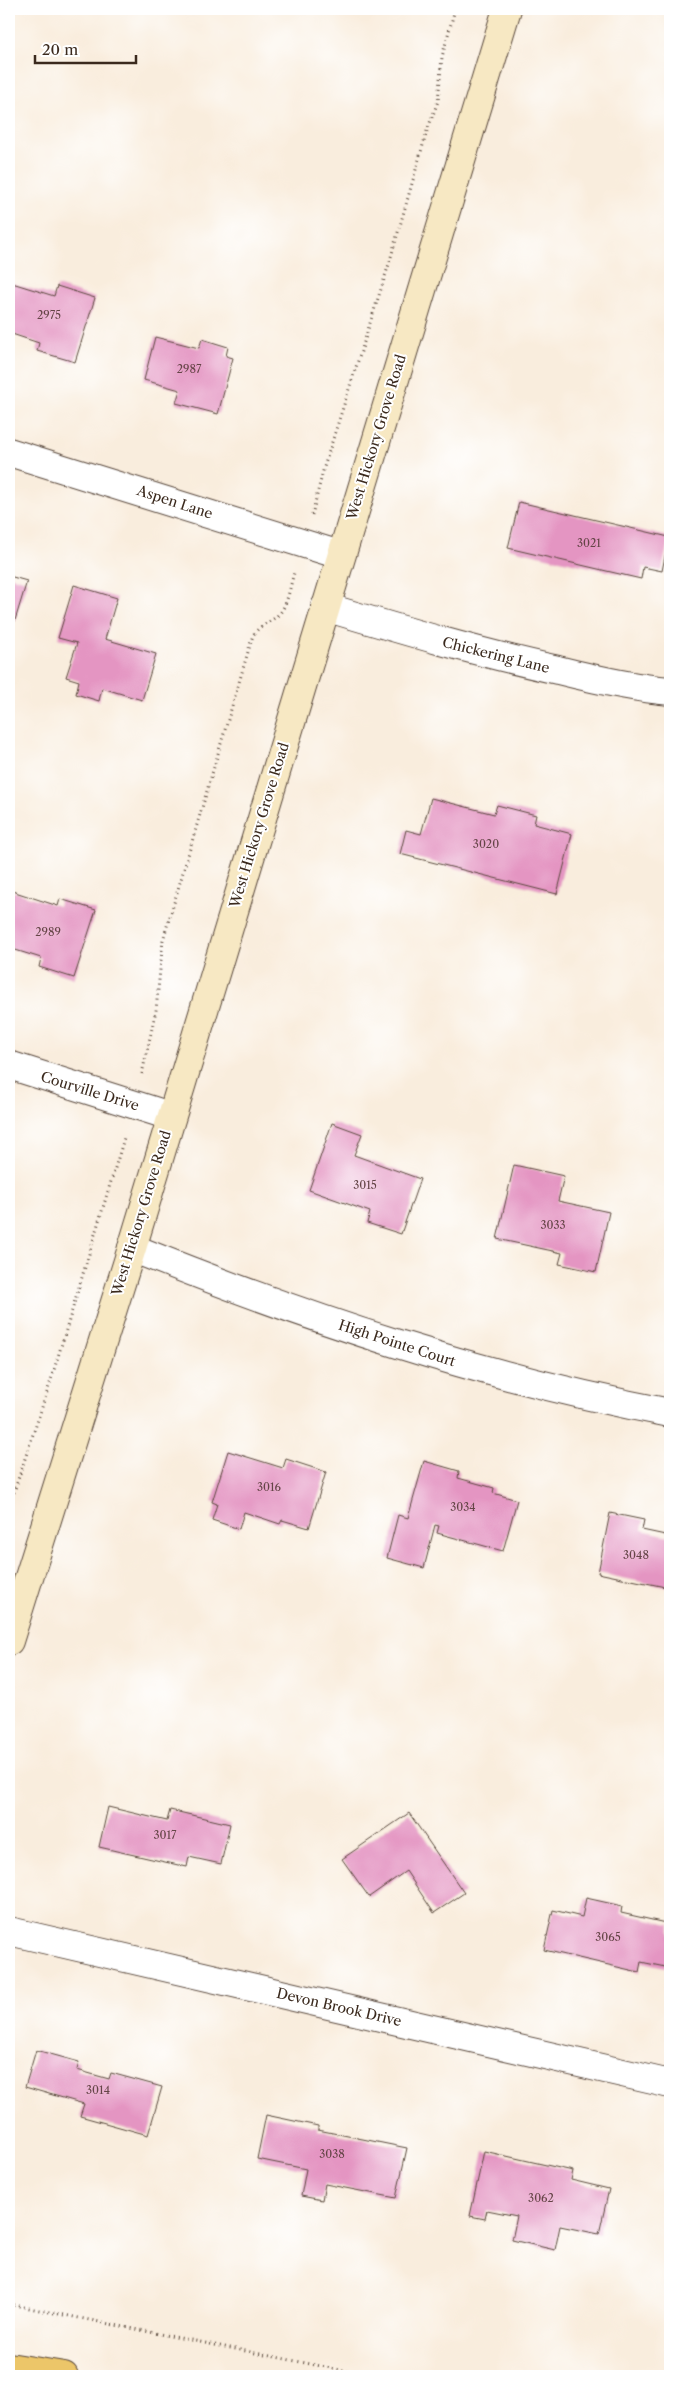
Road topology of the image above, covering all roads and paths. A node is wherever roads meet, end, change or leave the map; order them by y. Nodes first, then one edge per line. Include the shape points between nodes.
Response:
1 (455, 9) edge
2 (507, 9) edge
3 (9, 452) edge
4 (316, 500) dead end
5 (340, 555) junction
6 (291, 581) dead end
7 (325, 607) junction
8 (670, 691) edge
9 (9, 1065) edge
10 (143, 1069) dead end
11 (170, 1116) junction
12 (123, 1143) dead end
13 (132, 1248) junction
14 (670, 1413) edge
15 (9, 1507) edge
16 (9, 1641) edge
17 (9, 1930) edge
18 (670, 2084) edge
19 (9, 2304) edge
20 (9, 2367) edge
21 (64, 2376) edge
22 (371, 2376) edge

1 - 4 path via 442,57 438,101
2 - 5 street, West Hickory Grove Road
3 - 5 street, Aspen Lane
5 - 7 street, West Hickory Grove Road
6 - 10 path via 283,608 253,635 163,940 156,1010
7 - 8 street, Chickering Lane via 524,663
7 - 11 street, West Hickory Grove Road
9 - 11 street, Courville Drive
11 - 13 street, West Hickory Grove Road
12 - 15 path
13 - 14 street, High Pointe Court via 395,1345 591,1398
13 - 16 street, West Hickory Grove Road
17 - 18 street, Devon Brook Drive
19 - 22 path
20 - 21 highway

